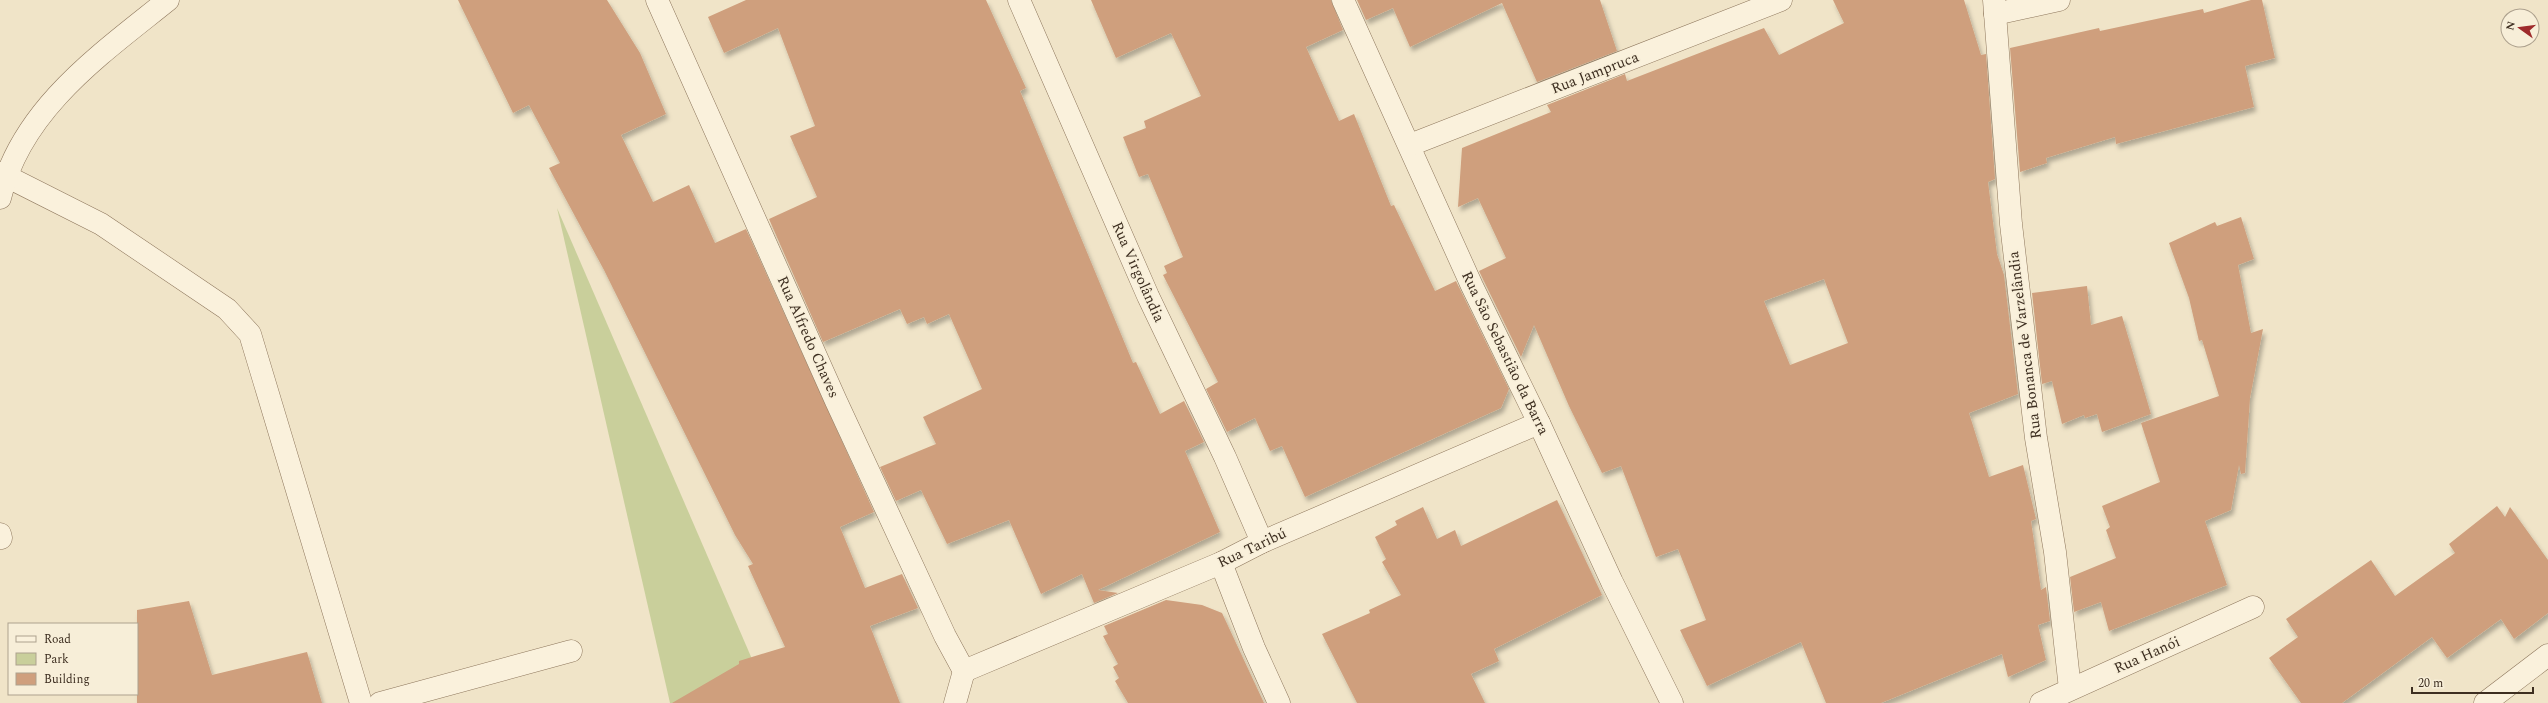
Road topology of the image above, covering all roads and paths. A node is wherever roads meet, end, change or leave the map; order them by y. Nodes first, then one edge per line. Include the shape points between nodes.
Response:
1 (168, 0) edge
2 (657, 0) edge
3 (1019, 0) edge
4 (1343, 0) edge
5 (1781, 0) edge
6 (2059, 0) edge
7 (1740, 7) edge
8 (1994, 7) edge
9 (1410, 145) junction
10 (3, 174) edge
11 (0, 198) edge
12 (1539, 423) junction
13 (1262, 542) junction
14 (1221, 563) junction
15 (2253, 607) dead end
16 (571, 651) dead end
17 (2548, 655) edge
18 (964, 671) junction
19 (2070, 689) junction
20 (361, 703) edge
21 (380, 703) edge
22 (955, 703) edge
23 (1279, 703) edge
24 (1672, 703) edge
25 (2041, 703) edge
26 (2485, 703) edge

1 - 10 street via 78,73 32,125
2 - 18 street, Rua Alfredo Chaves via 836,401 945,636
3 - 13 street, Rua Virgolândia via 1148,296 1225,457
4 - 9 street, Rua São Sebastião da Barra
5 - 7 street, Rua Jampruca
6 - 8 street
7 - 9 street, Rua Jampruca
8 - 19 street, Rua Bonanca de Varzelândia via 2011,224 2036,438 2055,552
9 - 12 street, Rua São Sebastião da Barra via 1472,286
10 - 11 street
10 - 20 street via 101,224 227,309 250,334
12 - 13 street, Rua Taribú
12 - 24 street, Rua São Sebastião da Barra via 1612,582
13 - 14 street, Rua Taribú
14 - 18 street, Rua Taribú
14 - 23 street via 1254,648
15 - 19 street, Rua Hanói
16 - 21 street
17 - 26 street
18 - 22 street
19 - 25 street, Rua Hanói

